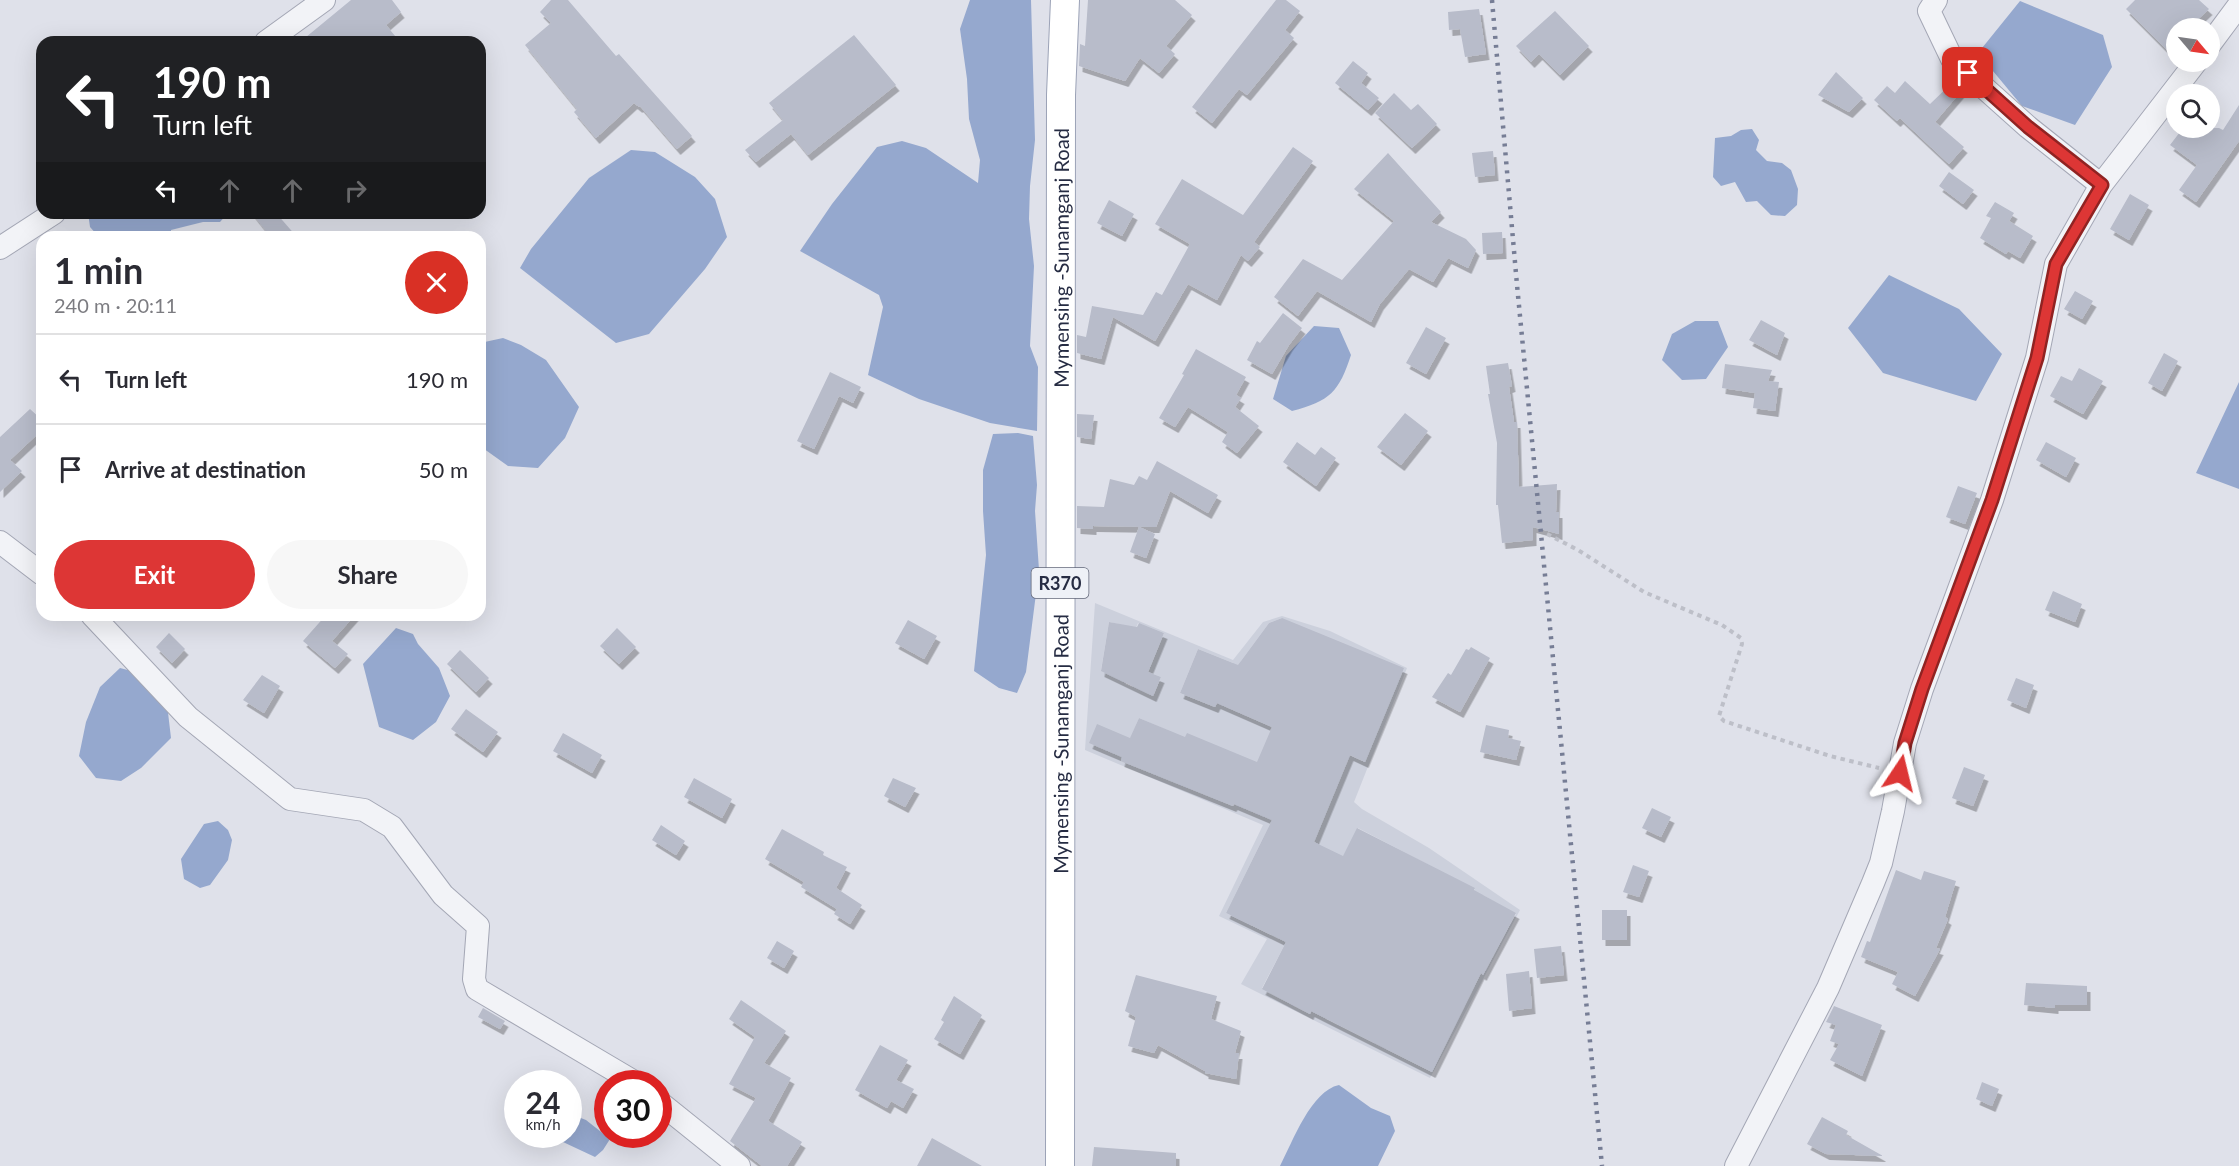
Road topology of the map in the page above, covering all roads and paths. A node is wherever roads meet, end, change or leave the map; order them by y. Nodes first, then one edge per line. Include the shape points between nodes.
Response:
1 (324, 0) edge
2 (1065, 0) edge
3 (1936, 0) edge
4 (2239, 6) edge
5 (2220, 31) edge
6 (274, 36) edge
7 (2188, 72) edge
8 (2102, 185) junction
9 (45, 219) edge
10 (0, 248) edge
11 (1547, 534) dead end
12 (0, 542) edge
13 (36, 569) edge
14 (98, 621) edge
15 (1900, 773) junction
16 (614, 1070) edge
17 (672, 1112) edge
18 (739, 1166) edge
19 (1060, 1166) edge
20 (1736, 1166) edge

1 - 6 street
2 - 19 main road, Mymensing -Sunamganj Road / R370 via 1060,95
3 - 8 street via 1929,11 1952,59 2028,127
4 - 5 street
7 - 8 street
8 - 15 street via 2056,264 2037,358 1992,500 1922,689
9 - 10 street
11 - 15 path via 1644,592 1722,625 1741,638 1719,716 1724,721 1830,756
12 - 13 street
14 - 16 street via 188,717 290,799 364,810 392,827 443,895 478,926 474,979 477,990
15 - 20 street via 1873,883 1828,988
17 - 18 street

